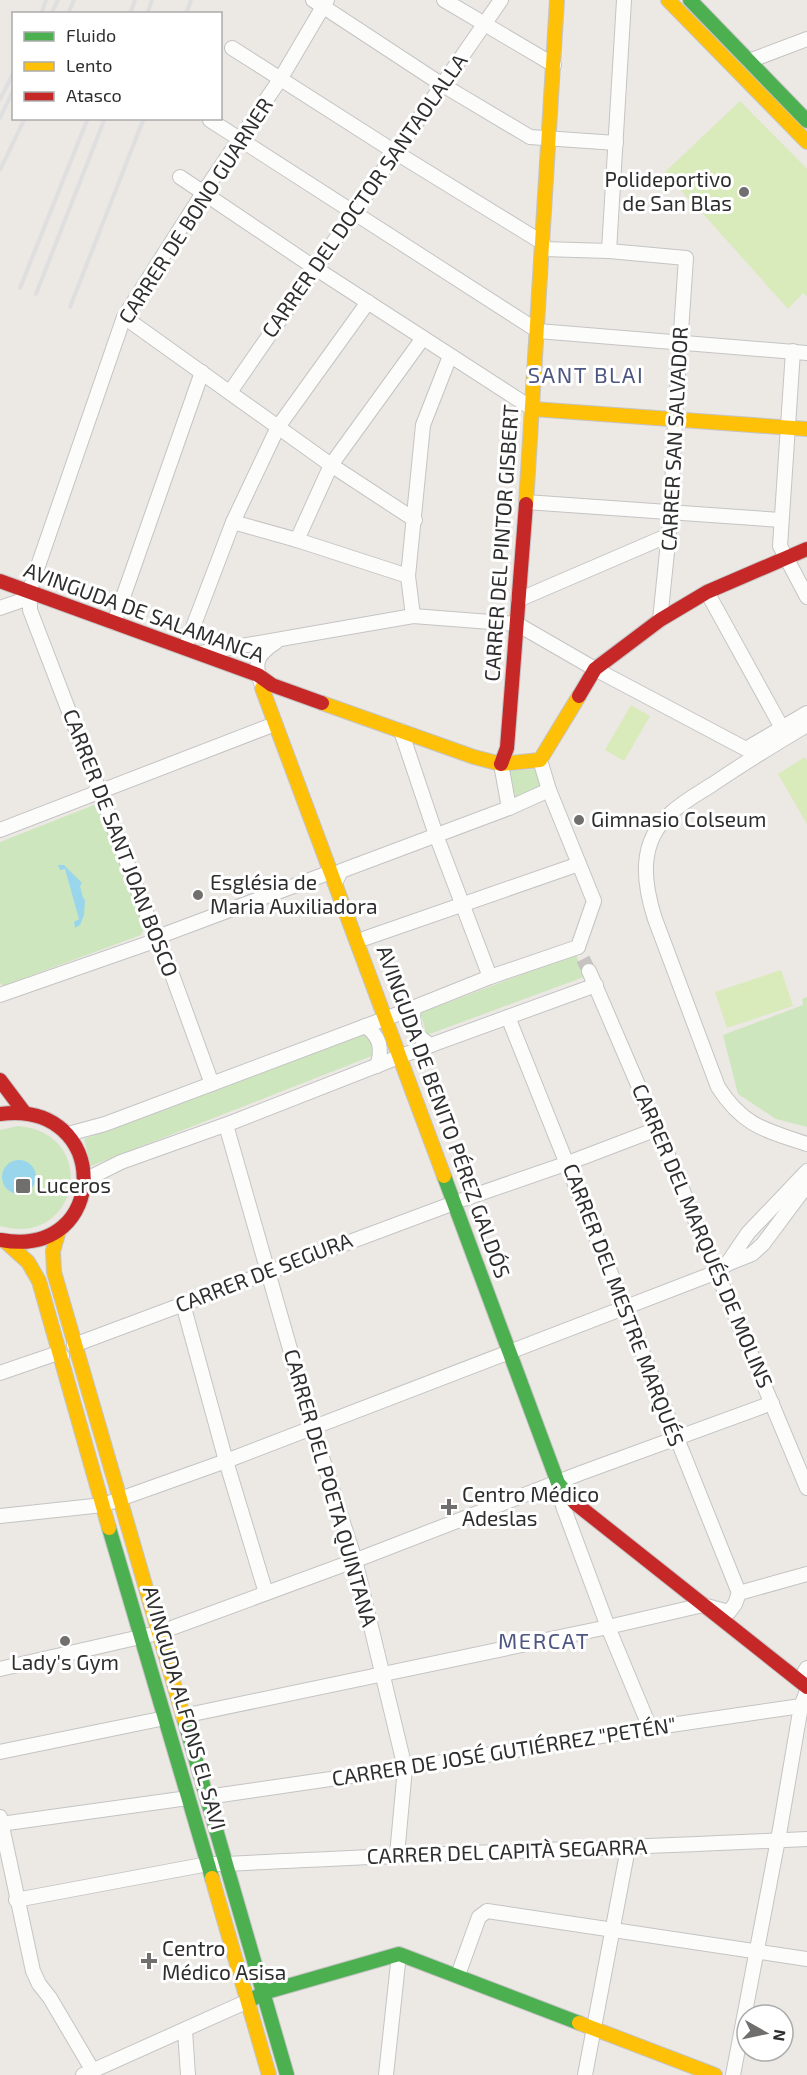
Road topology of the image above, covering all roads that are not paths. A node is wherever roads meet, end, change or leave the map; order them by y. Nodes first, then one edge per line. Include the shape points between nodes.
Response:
1 (444, 0) edge
2 (501, 0) edge
3 (557, 0) edge
4 (624, 0) edge
5 (668, 0) edge
6 (690, 0) edge
7 (321, 3) edge
8 (484, 24) junction
9 (807, 39) edge
10 (232, 48) dead end
11 (749, 61) junction
12 (554, 64) junction
13 (281, 78) junction
14 (441, 84) junction
15 (210, 120) edge
16 (807, 121) edge
17 (239, 139) junction
18 (550, 139) junction
19 (807, 142) edge
20 (616, 143) junction
21 (395, 152) junction
22 (180, 177) dead end
23 (203, 193) junction
24 (353, 213) junction
25 (543, 246) junction
26 (609, 251) junction
27 (315, 268) junction
28 (368, 302) junction
29 (124, 317) junction
30 (538, 331) junction
31 (423, 338) junction
32 (680, 342) junction
33 (800, 352) edge
34 (450, 356) junction
35 (202, 372) junction
36 (230, 392) junction
37 (533, 410) junction
38 (675, 420) junction
39 (278, 427) junction
40 (789, 428) junction
41 (807, 429) edge
42 (331, 465) junction
43 (526, 502) junction
44 (671, 513) junction
45 (414, 520) junction
46 (781, 520) junction
47 (233, 522) junction
48 (669, 535) junction
49 (297, 540) junction
50 (807, 549) edge
51 (786, 556) junction
52 (408, 576) junction
53 (0, 581) edge
54 (0, 592) edge
55 (707, 592) junction
56 (807, 597) edge
57 (28, 598) junction
58 (518, 600) junction
59 (0, 608) edge
60 (413, 616) junction
61 (660, 620) junction
62 (114, 623) junction
63 (517, 624) junction
64 (280, 639) junction
65 (185, 648) junction
66 (199, 654) junction
67 (595, 669) junction
68 (264, 683) junction
69 (807, 713) edge
70 (275, 724) junction
71 (807, 725) edge
72 (782, 728) junction
73 (401, 732) junction
74 (540, 760) junction
75 (501, 764) junction
76 (549, 790) junction
77 (99, 793) junction
78 (509, 808) junction
79 (0, 830) edge
80 (436, 835) junction
81 (579, 864) junction
82 (336, 875) junction
83 (463, 904) junction
84 (156, 938) junction
85 (366, 938) junction
86 (583, 959) junction
87 (490, 977) junction
88 (596, 985) junction
89 (0, 995) edge
90 (414, 1008) junction
91 (390, 1017) junction
92 (508, 1017) junction
93 (365, 1026) junction
94 (432, 1045) junction
95 (404, 1055) junction
96 (377, 1066) junction
97 (0, 1080) edge
98 (212, 1084) junction
99 (24, 1112) junction
100 (0, 1114) edge
101 (226, 1125) junction
102 (657, 1129) junction
103 (68, 1134) junction
104 (807, 1144) edge
105 (568, 1163) junction
106 (807, 1171) edge
107 (85, 1180) junction
108 (807, 1185) edge
109 (459, 1201) junction
110 (59, 1230) junction
111 (3, 1241) edge
112 (722, 1268) junction
113 (268, 1271) junction
114 (183, 1304) junction
115 (623, 1307) junction
116 (75, 1345) junction
117 (514, 1349) junction
118 (58, 1353) junction
119 (82, 1371) junction
120 (0, 1373) edge
121 (772, 1403) junction
122 (312, 1426) junction
123 (675, 1438) junction
124 (226, 1461) junction
125 (564, 1480) junction
126 (807, 1488) edge
127 (119, 1499) junction
128 (103, 1505) junction
129 (0, 1516) edge
130 (355, 1560) junction
131 (807, 1574) edge
132 (266, 1593) junction
133 (739, 1593) junction
134 (703, 1605) junction
135 (729, 1612) junction
136 (608, 1627) junction
137 (158, 1633) junction
138 (141, 1636) junction
139 (0, 1669) edge
140 (381, 1673) junction
141 (807, 1673) edge
142 (807, 1689) edge
143 (801, 1706) junction
144 (183, 1716) junction
145 (165, 1718) junction
146 (650, 1728) junction
147 (0, 1752) edge
148 (405, 1768) junction
149 (207, 1797) junction
150 (188, 1798) junction
151 (1, 1822) edge
152 (807, 1839) edge
153 (778, 1840) junction
154 (628, 1848) junction
155 (397, 1855) junction
156 (208, 1864) junction
157 (226, 1864) junction
158 (16, 1900) junction
159 (240, 1913) junction
160 (224, 1917) junction
161 (612, 1930) junction
162 (758, 1952) junction
163 (399, 1954) junction
164 (807, 1959) edge
165 (458, 1976) junction
166 (263, 1993) junction
167 (248, 2001) junction
168 (594, 2028) junction
169 (184, 2030) junction
170 (88, 2073) edge
171 (188, 2075) edge
172 (269, 2075) edge
173 (287, 2075) edge
174 (386, 2075) edge
175 (585, 2075) edge
176 (715, 2075) edge
177 (734, 2075) edge

1 - 8 street
2 - 8 street, CARRER DEL DOCTOR SANTAOLALLA
3 - 12 main road, CARRER DEL PINTOR GISBERT
4 - 20 street
5 - 19 main road
6 - 11 main road
7 - 13 street, CARRER DE BONO GUARNER
7 - 14 street
8 - 12 street
8 - 14 street, CARRER DEL DOCTOR SANTAOLALLA
9 - 11 street
10 - 13 street
11 - 16 main road
12 - 18 main road, CARRER DEL PINTOR GISBERT
13 - 17 street, CARRER DE BONO GUARNER
13 - 21 street
14 - 18 street via 530,137
14 - 21 street, CARRER DEL DOCTOR SANTAOLALLA
15 - 17 street
17 - 23 street, CARRER DE BONO GUARNER
17 - 24 street
18 - 20 street
18 - 25 main road, CARRER DEL PINTOR GISBERT
20 - 26 street
21 - 24 street, CARRER DEL DOCTOR SANTAOLALLA
21 - 25 street
22 - 23 street
23 - 27 street
23 - 29 street, CARRER DE BONO GUARNER
24 - 27 street, CARRER DEL DOCTOR SANTAOLALLA
24 - 30 street
25 - 26 street
25 - 30 main road, CARRER DEL PINTOR GISBERT
26 - 32 street, CARRER SAN SALVADOR via 686,258
27 - 28 street
27 - 36 street, CARRER DEL DOCTOR SANTAOLALLA
28 - 31 street
28 - 39 street
29 - 35 street
29 - 57 street, CARRER DE BONO GUARNER
30 - 32 street
30 - 37 main road, CARRER DEL PINTOR GISBERT
31 - 34 street
31 - 42 street
32 - 33 street
32 - 38 street, CARRER SAN SALVADOR
33 - 40 street
34 - 37 street
34 - 45 street via 423,425
35 - 36 street
35 - 62 street
36 - 39 street
37 - 38 main road
37 - 43 main road, CARRER DEL PINTOR GISBERT
38 - 40 main road
38 - 44 street, CARRER SAN SALVADOR
39 - 42 street
39 - 47 street
40 - 41 main road
40 - 46 street
42 - 45 street
42 - 49 street
43 - 44 street
43 - 58 main road, CARRER DEL PINTOR GISBERT
44 - 46 street
44 - 48 street, CARRER SAN SALVADOR
45 - 52 street
46 - 51 street via 780,546
47 - 49 street
47 - 65 street
48 - 58 street
48 - 61 street, CARRER SAN SALVADOR
49 - 52 street
50 - 51 main road
51 - 55 main road
51 - 56 street
52 - 60 street
53 - 57 main road, AVINGUDA DE SALAMANCA
54 - 57 main road, AVINGUDA DE SALAMANCA
55 - 61 main road
55 - 72 street
57 - 59 street
57 - 62 main road, AVINGUDA DE SALAMANCA
57 - 68 main road, AVINGUDA DE SALAMANCA
57 - 77 street, CARRER DE SANT JOAN BOSCO
58 - 63 main road, CARRER DEL PINTOR GISBERT
60 - 63 street
60 - 64 street
61 - 67 main road
62 - 65 main road, AVINGUDA DE SALAMANCA
63 - 67 street
63 - 75 main road, CARRER DEL PINTOR GISBERT via 507,748
64 - 66 street
64 - 68 street via 258,659 256,670
65 - 66 main road, AVINGUDA DE SALAMANCA
66 - 68 main road, AVINGUDA DE SALAMANCA
67 - 72 street via 746,749
67 - 74 main road
68 - 70 main road, AVINGUDA DE BENITO PÉREZ GALDÓS
68 - 73 main road, AVINGUDA DE SALAMANCA
68 - 82 main road, AVINGUDA DE BENITO PÉREZ GALDÓS
69 - 72 street
70 - 77 street
70 - 82 main road, AVINGUDA DE BENITO PÉREZ GALDÓS
71 - 104 street via 669,815 649,848 645,878 655,920 718,1087 743,1117 766,1130
73 - 75 main road, AVINGUDA DE SALAMANCA
73 - 80 street
74 - 75 main road
74 - 76 street
75 - 78 street
76 - 78 street
76 - 81 street
77 - 79 street
77 - 84 street, CARRER DE SANT JOAN BOSCO
78 - 80 street
80 - 82 street
80 - 83 street
81 - 83 street
81 - 86 street via 594,900
82 - 84 street
82 - 85 main road, AVINGUDA DE BENITO PÉREZ GALDÓS
82 - 91 main road, AVINGUDA DE BENITO PÉREZ GALDÓS
83 - 85 street
83 - 87 street
84 - 89 street
84 - 98 street, CARRER DE SANT JOAN BOSCO
85 - 91 main road, AVINGUDA DE BENITO PÉREZ GALDÓS
86 - 87 street
86 - 88 street, CARRER DEL MARQUÉS DE MOLINS
87 - 90 street
88 - 92 street
88 - 102 street, CARRER DEL MARQUÉS DE MOLINS
90 - 91 street
90 - 94 street via 413,1024 418,1036
91 - 93 street
91 - 95 main road, AVINGUDA DE BENITO PÉREZ GALDÓS
92 - 94 street
92 - 105 street, CARRER DEL MESTRE MARQUÉS
93 - 96 street via 379,1042 381,1056
93 - 98 street
94 - 95 street
95 - 96 street
95 - 109 main road, AVINGUDA DE BENITO PÉREZ GALDÓS
96 - 101 street
97 - 99 main road
98 - 103 street
99 - 100 main road
99 - 103 main road via 45,1117
101 - 107 street via 121,1162
101 - 113 street, CARRER DEL POETA QUINTANA
102 - 105 street, CARRER DE SEGURA
102 - 112 street, CARRER DEL MARQUÉS DE MOLINS
103 - 107 main road via 80,1154
105 - 109 street, CARRER DE SEGURA
105 - 115 street, CARRER DEL MESTRE MARQUÉS
106 - 112 street via 748,1233
107 - 110 main road via 82,1197
108 - 112 street via 763,1244 752,1254
109 - 113 street, CARRER DE SEGURA
109 - 117 main road, AVINGUDA DE BENITO PÉREZ GALDÓS
110 - 111 main road via 42,1239
110 - 116 main road, AVINGUDA ALFONS EL SAVI via 53,1251 54,1272
111 - 118 main road, AVINGUDA ALFONS EL SAVI via 28,1262 39,1281
112 - 115 street
112 - 121 street, CARRER DEL MARQUÉS DE MOLINS
113 - 114 street, CARRER DE SEGURA
113 - 122 street, CARRER DEL POETA QUINTANA
114 - 116 street, CARRER DE SEGURA
114 - 124 street
115 - 117 street
115 - 123 street, CARRER DEL MESTRE MARQUÉS
116 - 119 main road, AVINGUDA ALFONS EL SAVI
117 - 122 street
117 - 125 main road, AVINGUDA DE BENITO PÉREZ GALDÓS
118 - 119 street
118 - 120 street
118 - 128 main road, AVINGUDA ALFONS EL SAVI
119 - 127 main road, AVINGUDA ALFONS EL SAVI
121 - 123 street
121 - 126 street, CARRER DEL MARQUÉS DE MOLINS
122 - 124 street
122 - 130 street, CARRER DEL POETA QUINTANA
123 - 125 street
123 - 133 street, CARRER DEL MESTRE MARQUÉS
124 - 127 street
124 - 132 street
125 - 130 street
125 - 134 main road via 573,1502
125 - 135 main road
125 - 136 street via 563,1506
127 - 128 street
127 - 137 main road, AVINGUDA ALFONS EL SAVI
128 - 129 street
128 - 138 main road, AVINGUDA ALFONS EL SAVI
130 - 132 street
130 - 140 street, CARRER DEL POETA QUINTANA
131 - 133 street
132 - 137 street
133 - 135 street
134 - 135 street
134 - 136 street
134 - 142 main road
135 - 141 main road
136 - 140 street
136 - 146 street
137 - 138 street
137 - 144 main road, AVINGUDA ALFONS EL SAVI
138 - 139 street
138 - 145 main road, AVINGUDA ALFONS EL SAVI
140 - 144 street
140 - 148 street, CARRER DEL POETA QUINTANA
142 - 143 street
143 - 146 street, CARRER DE JOSÉ GUTIÉRREZ "PETÉN"
143 - 153 street
144 - 149 main road, AVINGUDA ALFONS EL SAVI
145 - 147 street
145 - 150 main road, AVINGUDA ALFONS EL SAVI
146 - 148 street, CARRER DE JOSÉ GUTIÉRREZ "PETÉN"
148 - 149 street, CARRER DE JOSÉ GUTIÉRREZ "PETÉN"
148 - 155 street, CARRER DEL POETA QUINTANA
149 - 157 main road, AVINGUDA ALFONS EL SAVI
150 - 151 street
150 - 156 main road, AVINGUDA ALFONS EL SAVI
151 - 158 street
152 - 153 street, CARRER DEL CAPITÀ SEGARRA
153 - 154 street, CARRER DEL CAPITÀ SEGARRA
153 - 162 street
154 - 155 street, CARRER DEL CAPITÀ SEGARRA
154 - 161 street
155 - 157 street, CARRER DEL CAPITÀ SEGARRA
156 - 157 street, CARRER DEL CAPITÀ SEGARRA
156 - 158 street, CARRER DEL CAPITÀ SEGARRA
156 - 160 main road, AVINGUDA ALFONS EL SAVI
157 - 159 main road, AVINGUDA ALFONS EL SAVI
158 - 170 street via 33,1971
159 - 160 street
159 - 166 main road, AVINGUDA ALFONS EL SAVI
160 - 167 main road, AVINGUDA ALFONS EL SAVI
161 - 162 street
161 - 165 street via 484,1912
161 - 168 street
162 - 164 street
162 - 177 street
163 - 165 main road
163 - 166 main road
163 - 174 street
165 - 168 main road
166 - 167 main road
166 - 173 main road, AVINGUDA ALFONS EL SAVI
167 - 169 street
167 - 172 main road, AVINGUDA ALFONS EL SAVI
168 - 175 street
168 - 176 main road
169 - 170 street
169 - 171 street

